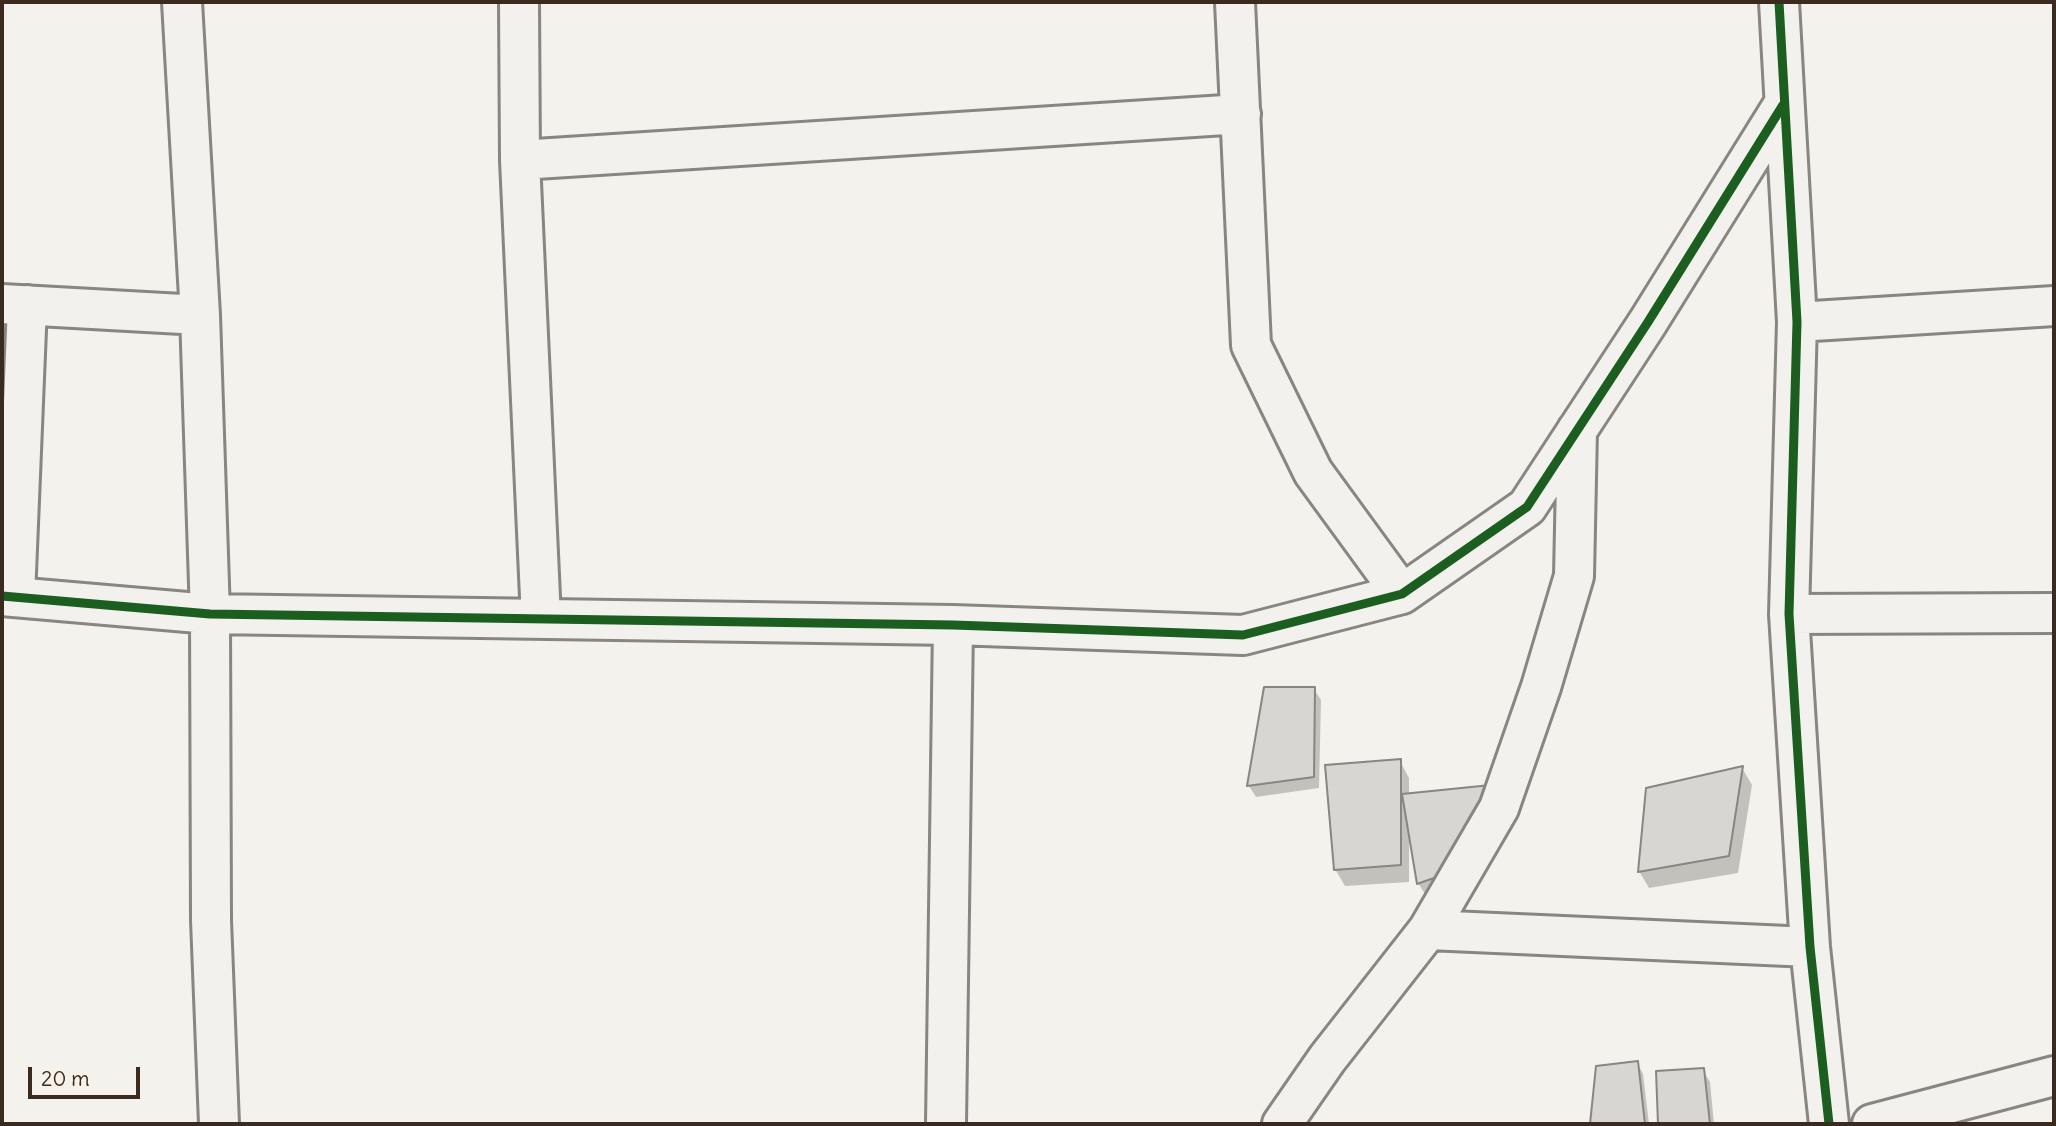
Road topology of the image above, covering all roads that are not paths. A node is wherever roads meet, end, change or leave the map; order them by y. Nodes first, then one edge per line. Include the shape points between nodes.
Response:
1 (182, 2) edge
2 (519, 2) edge
3 (1235, 2) edge
4 (1779, 2) edge
5 (1783, 104) junction
6 (1241, 114) junction
7 (520, 160) junction
8 (14, 304) edge
9 (2054, 306) edge
10 (200, 315) junction
11 (1797, 322) junction
12 (1577, 430) junction
13 (1402, 594) junction
14 (8, 597) edge
15 (2054, 613) edge
16 (209, 614) junction
17 (1789, 614) junction
18 (541, 619) junction
19 (953, 625) junction
20 (1428, 930) junction
21 (1810, 947) junction
22 (2054, 1076) edge
23 (219, 1124) edge
24 (946, 1124) edge
25 (1282, 1124) edge
26 (1829, 1124) edge
27 (1872, 1124) edge

1 - 10 street
2 - 7 street
3 - 6 street
4 - 5 street
5 - 11 street
5 - 12 street
6 - 7 street
6 - 13 street via 1251,345 1312,472
7 - 18 street
8 - 10 street
8 - 14 street
9 - 11 street
10 - 16 street
11 - 17 street
12 - 13 street via 1527,508
12 - 20 street via 1574,576 1541,687 1499,808
13 - 19 street via 1243,635
14 - 16 street
15 - 17 street
16 - 18 street
16 - 23 street via 211,920
17 - 21 street
18 - 19 street
19 - 24 street
20 - 21 street
20 - 25 street
21 - 26 street
22 - 27 street

